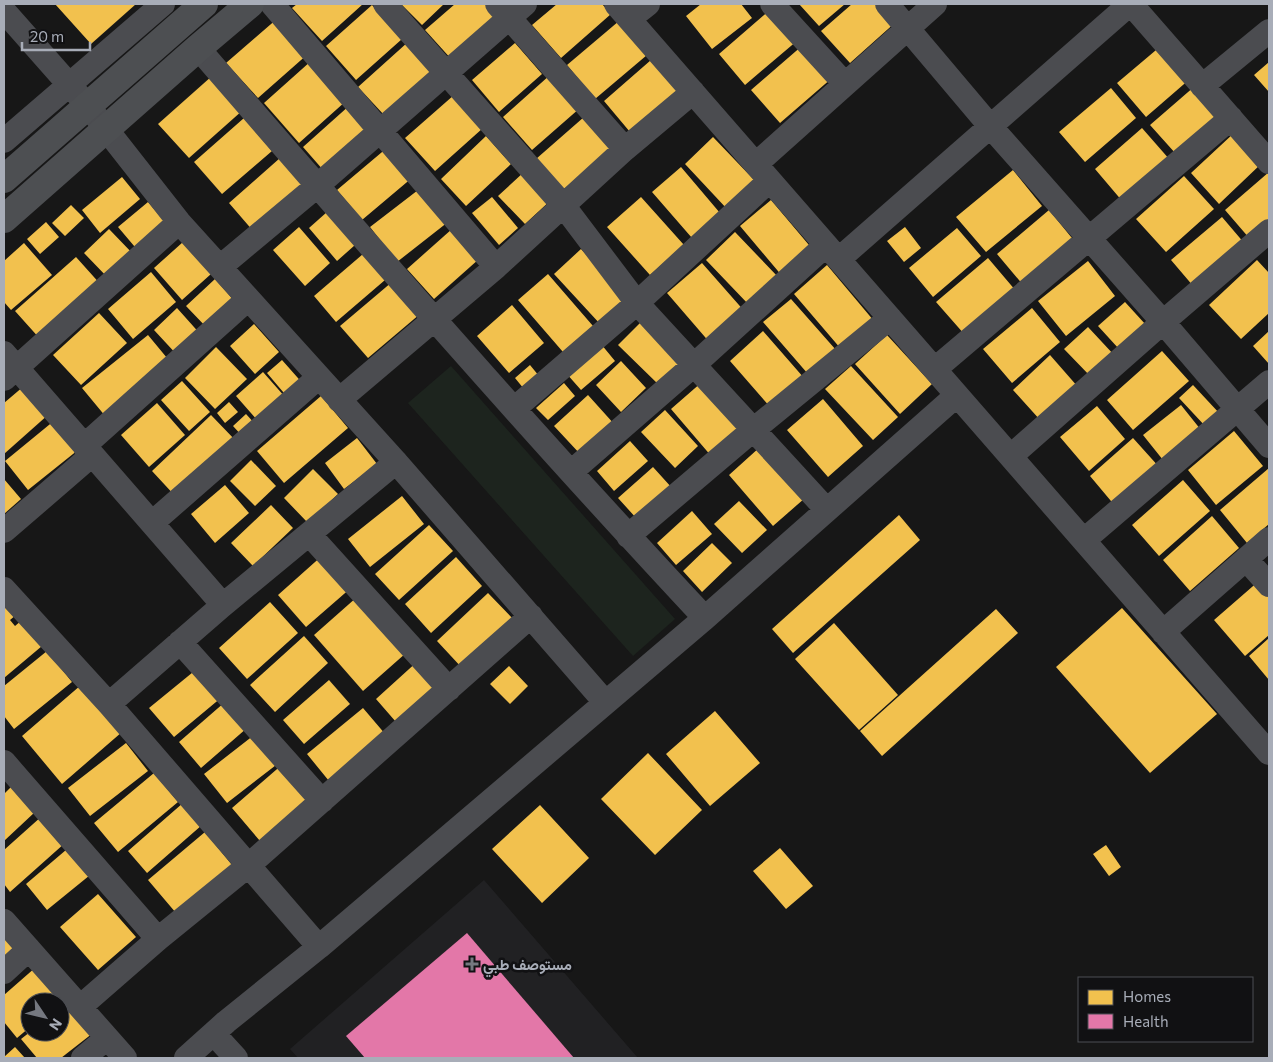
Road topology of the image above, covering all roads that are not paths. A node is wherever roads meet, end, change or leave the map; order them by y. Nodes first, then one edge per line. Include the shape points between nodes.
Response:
1 (163, 4) edge
2 (204, 4) edge
3 (250, 4) edge
4 (272, 4) edge
5 (385, 4) edge
6 (648, 4) edge
7 (772, 4) edge
8 (887, 4) edge
9 (935, 4) edge
10 (1130, 4) edge
11 (510, 8) edge
12 (4, 11) edge
13 (623, 12) edge
14 (908, 27) junction
15 (1269, 31) edge
16 (198, 48) junction
17 (445, 73) junction
18 (70, 84) junction
19 (845, 84) junction
20 (1202, 86) junction
21 (693, 92) junction
22 (88, 106) junction
23 (1231, 118) junction
24 (990, 126) junction
25 (106, 128) junction
26 (380, 129) junction
27 (4, 141) edge
28 (625, 149) junction
29 (1269, 162) edge
30 (762, 172) junction
31 (4, 179) edge
32 (317, 186) junction
33 (563, 205) junction
34 (4, 219) edge
35 (179, 222) junction
36 (1269, 231) edge
37 (1089, 238) junction
38 (832, 252) junction
39 (220, 267) junction
40 (496, 267) junction
41 (248, 299) junction
42 (637, 303) junction
43 (890, 318) junction
44 (433, 319) junction
45 (1163, 322) junction
46 (694, 365) junction
47 (8, 367) edge
48 (935, 369) junction
49 (319, 376) junction
50 (1269, 382) edge
51 (957, 395) junction
52 (339, 400) junction
53 (514, 409) junction
54 (1238, 409) junction
55 (753, 430) junction
56 (1269, 446) edge
57 (88, 450) junction
58 (1011, 456) junction
59 (396, 462) junction
60 (571, 472) junction
61 (827, 510) junction
62 (152, 523) junction
63 (4, 531) edge
64 (309, 534) junction
65 (628, 536) junction
66 (1269, 539) edge
67 (1084, 540) junction
68 (1246, 559) junction
69 (1269, 585) edge
70 (4, 589) edge
71 (223, 605) junction
72 (531, 616) junction
73 (705, 618) junction
74 (1164, 632) junction
75 (180, 642) junction
76 (449, 689) junction
77 (605, 702) junction
78 (110, 704) junction
79 (1269, 753) edge
80 (4, 762) edge
81 (322, 801) junction
82 (249, 865) junction
83 (4, 921) edge
84 (158, 938) junction
85 (319, 947) junction
86 (29, 949) junction
87 (4, 972) edge
88 (80, 1007) junction
89 (214, 1034) junction
90 (108, 1038) junction
91 (83, 1058) edge
92 (125, 1058) edge
93 (186, 1058) edge
94 (236, 1058) edge

1 - 18 street
2 - 22 main road
3 - 16 main road
4 - 26 street
5 - 17 street
6 - 13 street
7 - 19 street
8 - 14 street
9 - 14 street
10 - 20 street
10 - 24 street
11 - 17 street
11 - 28 street
12 - 18 street
13 - 21 street
14 - 19 street
14 - 24 street
15 - 20 street
16 - 25 main road
16 - 32 street
17 - 26 street
17 - 33 street
18 - 22 street
18 - 27 street
19 - 30 street
20 - 23 street
21 - 28 street
21 - 30 street
22 - 25 street
22 - 31 main road
23 - 29 street
23 - 37 street
24 - 37 street
24 - 38 street
25 - 34 main road
25 - 35 street
26 - 32 street
26 - 40 street
28 - 33 street
30 - 38 street
30 - 42 street
32 - 39 street
32 - 44 street
33 - 40 street
33 - 42 street
35 - 39 street
35 - 47 street
36 - 45 street
37 - 45 street
37 - 48 street
38 - 43 street
38 - 46 street
39 - 41 street
40 - 44 street
41 - 49 street
41 - 57 street
42 - 46 street
42 - 53 street
43 - 48 street
43 - 55 street
44 - 52 street
44 - 53 street
45 - 54 street
45 - 58 street
46 - 55 street
46 - 60 street
47 - 57 street
48 - 51 street
49 - 52 street
49 - 62 street
50 - 54 street
51 - 58 street
51 - 61 street
52 - 59 street
53 - 60 street
54 - 56 street
54 - 67 street
55 - 61 street
55 - 65 street
57 - 62 street
57 - 63 street
58 - 67 street
59 - 64 street
59 - 72 street
60 - 65 street
61 - 73 street
62 - 71 street
64 - 71 street
64 - 76 street
65 - 73 street
66 - 68 street
67 - 74 street
68 - 69 street
68 - 74 street
70 - 78 street
71 - 75 street
72 - 76 street
72 - 77 street
73 - 77 street
74 - 79 street
75 - 78 street
75 - 81 street
76 - 81 street
77 - 85 street
78 - 82 street
80 - 84 street
81 - 82 street
82 - 84 street
82 - 85 street
83 - 86 street
84 - 88 street
85 - 89 street
86 - 87 street
86 - 88 street
88 - 90 street
89 - 93 street
89 - 94 street
90 - 91 street
90 - 92 street

